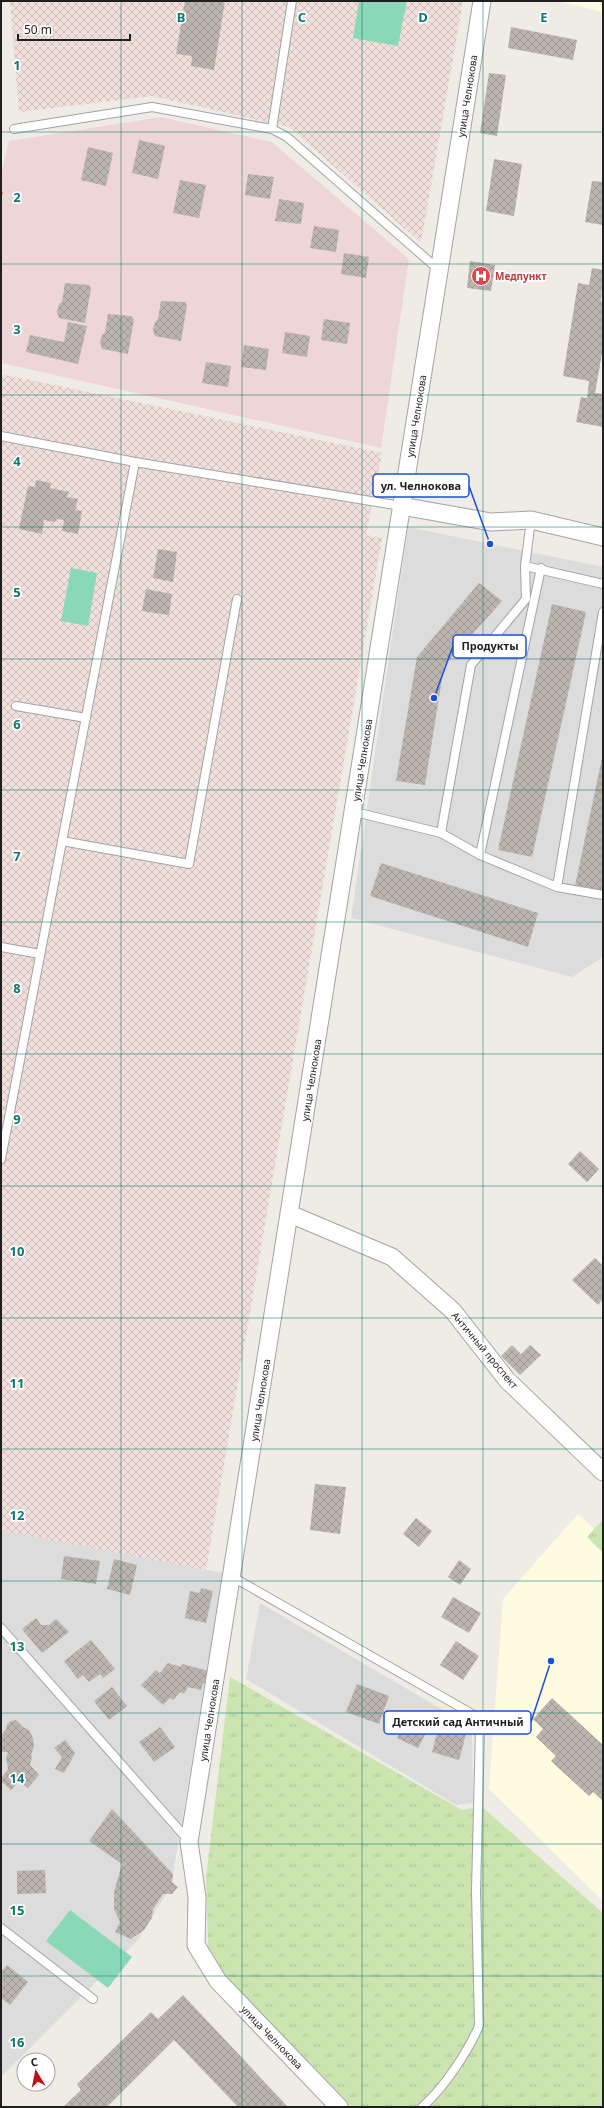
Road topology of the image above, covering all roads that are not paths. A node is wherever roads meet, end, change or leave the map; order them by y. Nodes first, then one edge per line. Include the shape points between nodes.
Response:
1 (292, 1) edge
2 (482, 1) edge
3 (14, 129) dead end
4 (272, 129) junction
5 (439, 271) junction
6 (1, 436) edge
7 (135, 462) junction
8 (401, 506) junction
9 (531, 520) junction
10 (603, 537) edge
11 (526, 566) junction
12 (541, 568) junction
13 (603, 584) edge
14 (238, 599) dead end
15 (603, 612) edge
16 (16, 706) dead end
17 (86, 718) junction
18 (355, 812) junction
19 (441, 833) junction
20 (62, 841) junction
21 (480, 855) junction
22 (557, 887) junction
23 (603, 895) edge
24 (1, 947) edge
25 (40, 954) junction
26 (1, 1159) edge
27 (290, 1214) junction
28 (603, 1472) edge
29 (231, 1576) junction
30 (1, 1628) edge
31 (189, 1842) junction
32 (1, 1928) edge
33 (93, 1999) dead end
34 (339, 2107) edge
35 (422, 2107) edge

1 - 4 lane
2 - 5 street, улица Челнокова
3 - 4 lane via 152,107
4 - 5 lane via 287,137
5 - 8 street, улица Челнокова
6 - 7 lane
7 - 8 lane
7 - 17 lane
8 - 9 street via 491,522
8 - 18 street, улица Челнокова
9 - 10 street
9 - 11 lane
11 - 12 lane
11 - 19 lane via 526,599 471,665
12 - 13 lane
12 - 21 lane
14 - 20 lane via 189,864
15 - 22 lane
16 - 17 lane
17 - 20 lane
18 - 19 lane
18 - 27 street, улица Челнокова
19 - 21 lane
20 - 25 lane
21 - 22 lane
22 - 23 lane
24 - 25 lane
25 - 26 lane
27 - 28 street, Античный проспект via 392,1257 453,1311 507,1380
27 - 29 street, улица Челнокова
29 - 31 street, улица Челнокова
29 - 35 lane via 474,1715 480,1728 476,1891 479,2026 473,2040 434,2096
30 - 31 lane
31 - 34 street, улица Челнокова via 197,1897 196,1945 218,1981
32 - 33 lane

